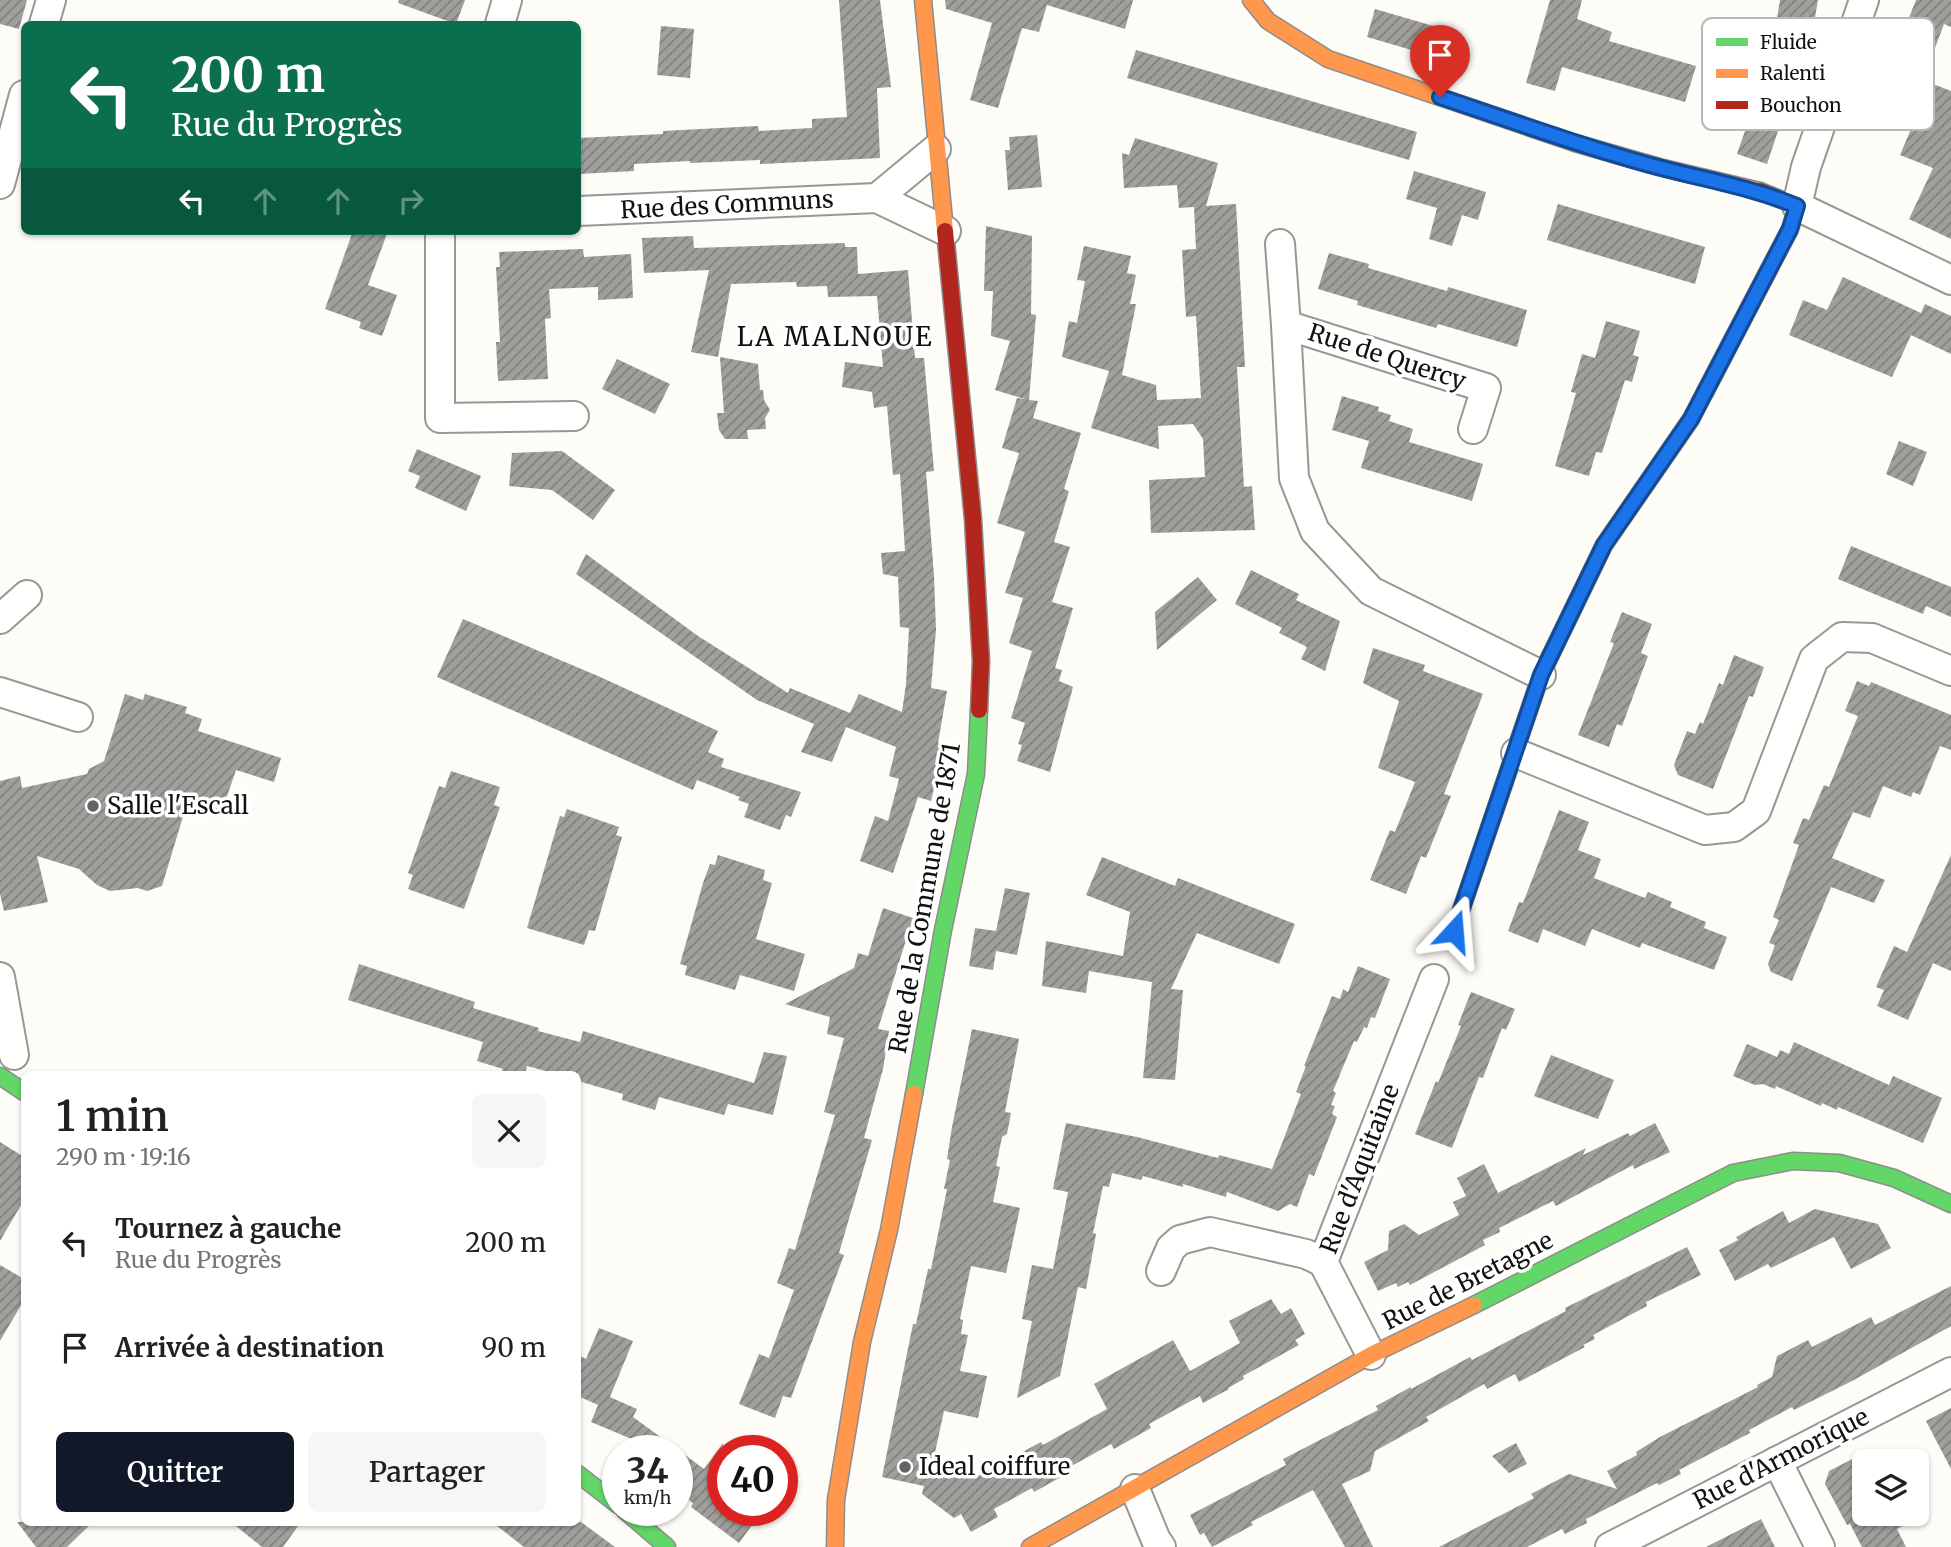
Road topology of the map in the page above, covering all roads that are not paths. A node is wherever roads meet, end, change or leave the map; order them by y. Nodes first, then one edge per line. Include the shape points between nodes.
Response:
1 (51, 0) edge
2 (507, 0) edge
3 (923, 0) edge
4 (1251, 0) edge
5 (1864, 0) edge
6 (1858, 18) edge
7 (45, 21) edge
8 (501, 21) edge
9 (21, 106) edge
10 (1819, 130) edge
11 (936, 149) junction
12 (0, 184) edge
13 (877, 198) junction
14 (1797, 206) junction
15 (581, 211) edge
16 (946, 230) junction
17 (440, 235) edge
18 (1280, 244) dead end
19 (1951, 280) edge
20 (1286, 325) junction
21 (574, 416) dead end
22 (1473, 429) dead end
23 (27, 595) dead end
24 (0, 619) edge
25 (1951, 671) edge
26 (1541, 675) junction
27 (0, 692) edge
28 (78, 717) dead end
29 (1516, 753) junction
30 (1454, 931) dead end
31 (0, 977) edge
32 (1434, 979) dead end
33 (7, 1066) edge
34 (21, 1087) edge
35 (1951, 1204) edge
36 (1323, 1262) junction
37 (1161, 1271) dead end
38 (1371, 1355) junction
39 (1951, 1372) edge
40 (1777, 1461) junction
41 (581, 1476) edge
42 (1135, 1489) junction
43 (602, 1493) edge
44 (643, 1526) edge
45 (667, 1547) edge
46 (835, 1547) edge
47 (1030, 1547) edge
48 (1161, 1547) edge
49 (1610, 1547) edge
50 (1820, 1547) edge

1 - 7 street
2 - 8 street
3 - 11 street, Rue de la Commune de 1871
4 - 14 street via 1268,21 1328,59 1575,143 1763,192
5 - 6 street
9 - 12 street
10 - 14 street
11 - 13 street
11 - 16 street, Rue de la Commune de 1871
13 - 15 street, Rue des Communs
13 - 16 street, Rue des Communs
14 - 19 street
14 - 26 street via 1790,229 1691,419 1604,545
16 - 46 street, Rue de la Commune de 1871 via 979,623 976,774 889,1230 862,1342 836,1500
17 - 21 street via 440,418
18 - 20 street, Rue de Quercy
20 - 22 street, Rue de Quercy via 1486,388
20 - 26 street, Rue de Quercy via 1294,478 1315,531 1371,591
23 - 24 street
25 - 29 street via 1872,638 1842,637 1814,659 1756,811 1734,827 1705,830
26 - 29 street
27 - 28 street
29 - 30 street
31 - 33 street
32 - 36 street, Rue d'Aquitaine
33 - 34 street
35 - 38 street, Rue de Bretagne via 1894,1178 1839,1163 1793,1161 1732,1172
36 - 37 street via 1210,1232 1180,1240
36 - 38 street, Rue d'Aquitaine
38 - 42 street, Rue de Bretagne
39 - 40 street, Rue d'Armorique
40 - 49 street, Rue d'Armorique
40 - 50 street
41 - 43 street
42 - 47 street, Rue de Bretagne
42 - 48 street
44 - 45 street

